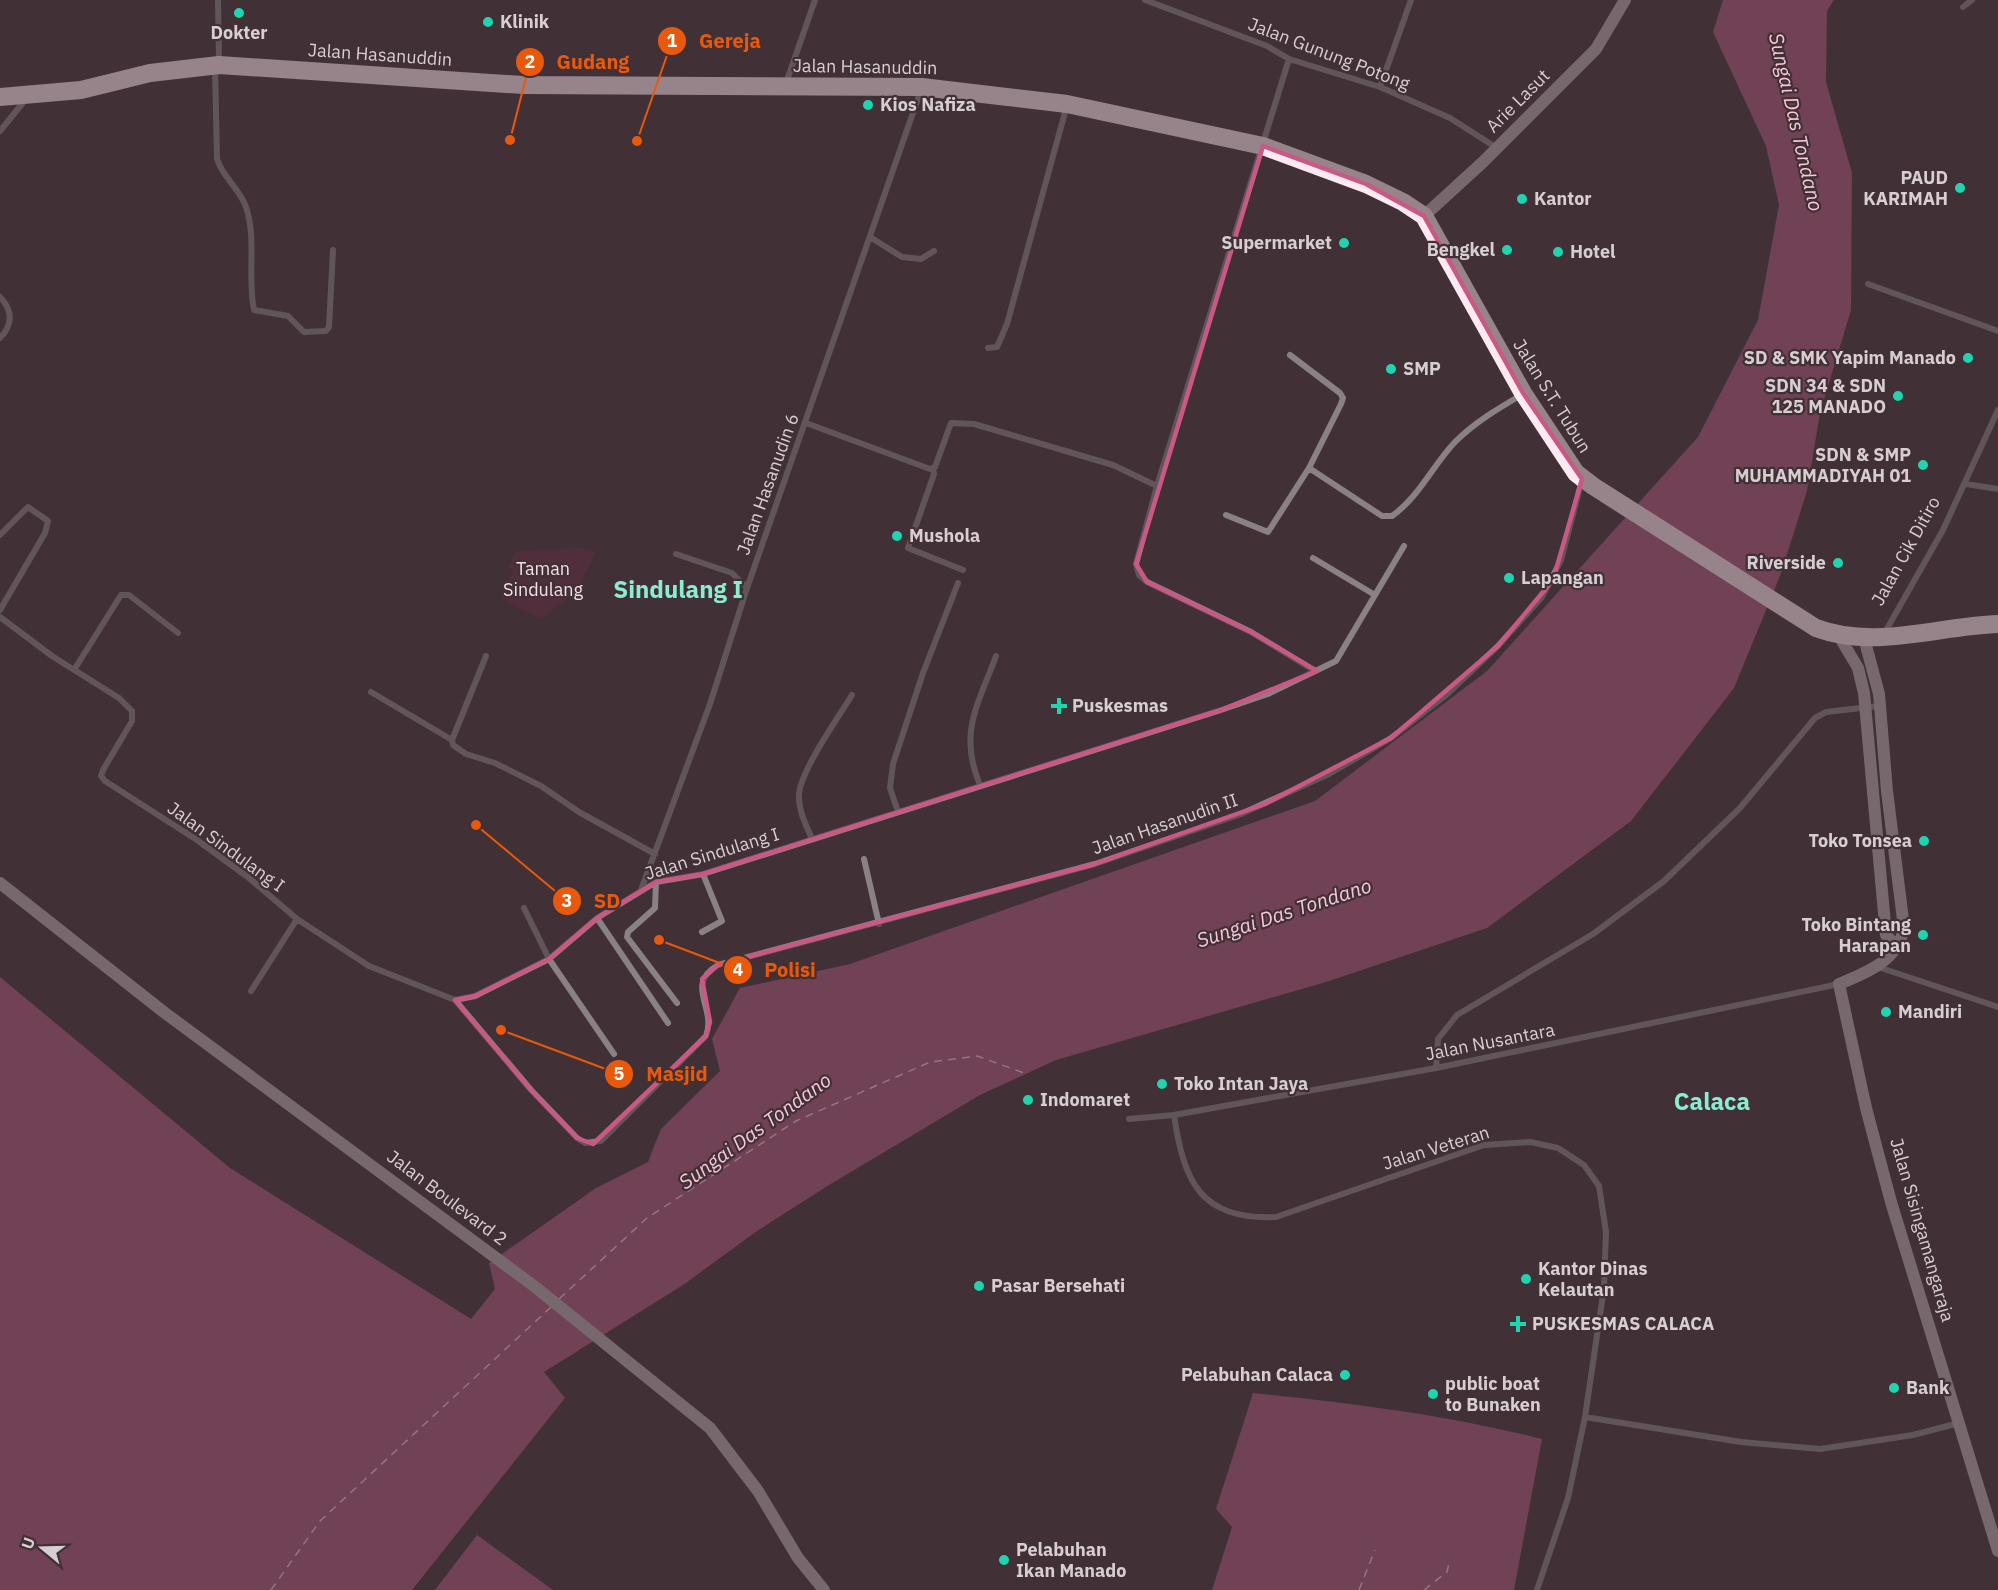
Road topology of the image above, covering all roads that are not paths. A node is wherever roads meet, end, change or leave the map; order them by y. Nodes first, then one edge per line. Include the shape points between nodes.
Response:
1 (218, 0) edge
2 (814, 0) edge
3 (1145, 0) edge
4 (1411, 0) edge
5 (1625, 0) edge
6 (1972, 0) edge
7 (1963, 7) dead end
8 (1289, 59) junction
9 (217, 66) junction
10 (785, 86) junction
11 (922, 87) junction
12 (1380, 87) junction
13 (29, 95) junction
14 (0, 96) edge
15 (1067, 104) junction
16 (0, 131) edge
17 (1263, 146) junction
18 (1497, 148) junction
19 (1424, 216) junction
20 (870, 237) junction
21 (333, 250) dead end
22 (934, 251) dead end
23 (1868, 284) dead end
24 (0, 297) edge
25 (1998, 331) edge
26 (0, 338) edge
27 (988, 348) dead end
28 (1290, 355) dead end
29 (1523, 393) junction
30 (1998, 410) edge
31 (806, 423) junction
32 (933, 468) junction
33 (1309, 468) junction
34 (1582, 479) junction
35 (1966, 484) junction
36 (1157, 486) junction
37 (1998, 489) edge
38 (1226, 515) dead end
39 (0, 536) edge
40 (1404, 546) dead end
41 (676, 554) dead end
42 (1313, 558) dead end
43 (963, 570) dead end
44 (958, 584) dead end
45 (747, 588) junction
46 (1375, 595) junction
47 (0, 609) edge
48 (0, 617) edge
49 (1998, 624) edge
50 (178, 633) dead end
51 (1839, 636) junction
52 (1883, 637) junction
53 (1864, 638) junction
54 (486, 656) dead end
55 (996, 656) dead end
56 (74, 670) junction
57 (1315, 671) junction
58 (371, 692) dead end
59 (852, 695) dead end
60 (1874, 702) junction
61 (452, 740) junction
62 (980, 785) junction
63 (898, 812) junction
64 (812, 839) junction
65 (655, 854) junction
66 (864, 859) dead end
67 (703, 873) junction
68 (656, 882) junction
69 (0, 883) edge
70 (641, 891) junction
71 (524, 908) dead end
72 (597, 918) junction
73 (297, 919) junction
74 (879, 924) junction
75 (702, 932) dead end
76 (1897, 948) junction
77 (549, 959) junction
78 (1878, 967) junction
79 (1839, 984) junction
80 (251, 991) dead end
81 (455, 1000) junction
82 (677, 1003) dead end
83 (1998, 1008) edge
84 (668, 1023) dead end
85 (614, 1054) dead end
86 (1436, 1068) junction
87 (1174, 1115) junction
88 (1129, 1119) dead end
89 (1585, 1417) junction
90 (1959, 1423) junction
91 (1998, 1551) edge
92 (824, 1590) edge
93 (1538, 1590) edge

1 - 9 street
2 - 10 street
3 - 8 street, Jalan Gunung Potong via 1267,46
4 - 12 street
5 - 18 main road, Arie Lasut via 1596,49
6 - 7 street
8 - 12 street, Jalan Gunung Potong
8 - 17 street
9 - 10 highway, Jalan Hasanuddin via 523,86
9 - 13 highway, Jalan Hasanuddin via 150,73 81,90
9 - 21 street via 217,159 220,170 246,207 250,223 250,290 254,310 288,316 304,332 326,331
10 - 11 highway, Jalan Hasanuddin
11 - 15 highway, Jalan Hasanuddin
11 - 20 street, Jalan Hasanudin 6
12 - 18 street, Jalan Gunung Potong via 1450,118
13 - 14 highway, Jalan Hasanuddin
13 - 16 street
15 - 17 highway, Jalan Hasanuddin
15 - 27 street via 1007,324 1000,344
17 - 19 highway, Jalan Hasanuddin via 1366,184
17 - 36 street
18 - 19 main road, Arie Lasut
19 - 29 highway, Jalan S.T. Tubun
20 - 22 street via 902,257 921,260
20 - 31 street, Jalan Hasanudin 6
23 - 25 street
24 - 26 street via 10,316 9,329
28 - 33 street via 1343,398
29 - 33 street via 1481,419 1454,443 1422,486 1392,516 1382,516
29 - 34 highway, Jalan S.T. Tubun
30 - 35 street, Jalan Cik Ditiro
31 - 32 street
31 - 45 street, Jalan Hasanudin 6
32 - 36 street via 953,422 1019,436 1113,465
32 - 43 street via 908,548
33 - 38 street via 1268,532
34 - 51 highway, Jalan S.T. Tubun via 1816,628
34 - 74 street, Jalan Hasanudin II via 1561,560 1542,597 1445,696 1391,738 1329,774 1241,814 1095,864
35 - 37 street
35 - 52 street, Jalan Cik Ditiro
36 - 57 street via 1136,564 1142,579 1251,632
39 - 47 street via 28,507 48,521 45,533
40 - 46 street, Jalan Sindulang I
41 - 45 street via 732,573
42 - 46 street
44 - 63 street via 922,672 893,764 890,788
45 - 65 street, Jalan Hasanudin 6
46 - 57 street, Jalan Sindulang I via 1336,662
48 - 56 street, Jalan Sindulang I
49 - 52 highway
50 - 56 street via 129,595 121,595
51 - 53 highway
51 - 60 main road
52 - 53 highway
53 - 60 main road
54 - 61 street
55 - 62 street via 970,730 970,756
56 - 73 street, Jalan Sindulang I via 119,698 132,711 132,721 105,763 103,779 197,840
57 - 62 street, Jalan Sindulang I via 1268,694
58 - 61 street
59 - 64 street via 804,776 799,793 800,810
60 - 76 main road via 1904,928
60 - 76 main road via 1886,935
60 - 86 street via 1815,718 1740,808 1664,882 1593,934 1457,1015 1438,1039
61 - 65 street via 466,754 495,763 541,786
62 - 63 street, Jalan Sindulang I
63 - 64 street, Jalan Sindulang I
64 - 67 street, Jalan Sindulang I
65 - 70 street, Jalan Hasanudin 6
66 - 74 street
67 - 68 street, Jalan Sindulang I
67 - 75 street via 722,921
68 - 70 street, Jalan Sindulang I
68 - 82 street via 655,909 627,937
69 - 92 main road, Jalan Boulevard 2 via 165,1013 534,1286 710,1428
70 - 72 street, Jalan Sindulang I
71 - 77 street
72 - 77 street, Jalan Sindulang I
72 - 84 street
73 - 80 street
73 - 81 street, Jalan Sindulang I via 369,966
74 - 81 street, Jalan Hasanudin II via 710,970 704,975 702,987 710,1026 706,1036 601,1142 585,1143 531,1090
76 - 78 main road
77 - 81 street, Jalan Sindulang I via 475,996
77 - 85 street
78 - 79 main road
78 - 83 street
79 - 86 street, Jalan Nusantara
79 - 90 main road, Jalan Sisingamangaraja via 1891,1202
86 - 87 street, Jalan Nusantara
87 - 88 street, Jalan Nusantara
87 - 89 street, Jalan Veteran via 1189,1178 1203,1196 1223,1209 1251,1218 1276,1217 1484,1145 1530,1142 1558,1148 1584,1165 1599,1186 1606,1232 1604,1288
89 - 90 street via 1730,1440 1820,1449 1913,1435
89 - 93 street, Jalan Veteran via 1568,1498
90 - 91 main road, Jalan Sisingamangaraja

